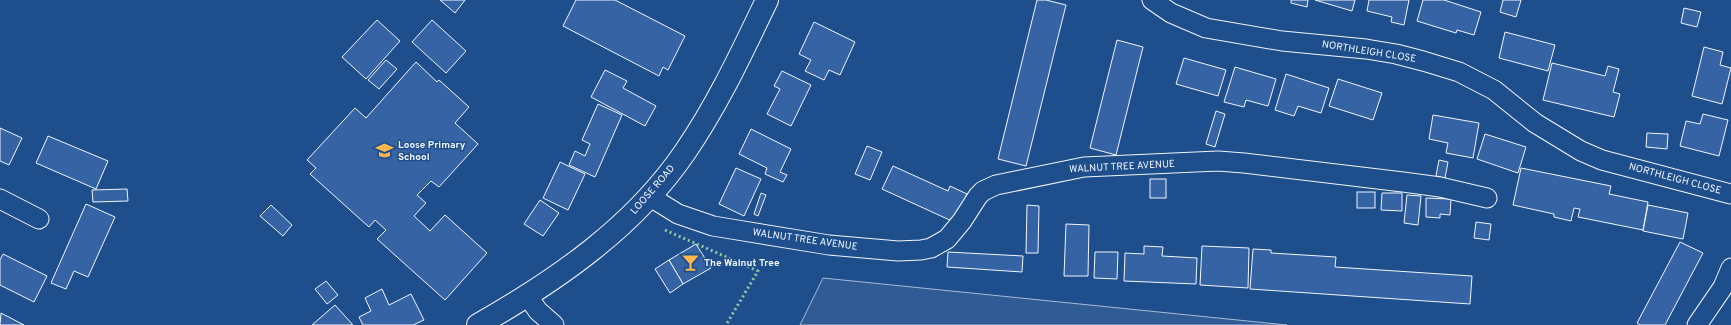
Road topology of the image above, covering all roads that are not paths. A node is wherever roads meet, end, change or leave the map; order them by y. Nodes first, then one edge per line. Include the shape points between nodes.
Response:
1 (767, 0) edge
2 (1152, 0) edge
3 (1731, 194) edge
4 (649, 196) junction
5 (1486, 198) dead end
6 (0, 199) edge
7 (39, 219) dead end
8 (1731, 268) edge
9 (528, 295) junction
10 (478, 325) edge
11 (554, 325) edge
12 (1697, 325) edge

1 - 4 highway, LOOSE ROAD via 734,69 698,132 685,153
2 - 3 street, NORTHLEIGH CLOSE via 1171,13 1206,28 1282,41 1396,54 1459,72 1494,90 1535,123 1581,151 1602,160
4 - 5 street, WALNUT TREE AVENUE via 678,214 713,226 829,246 898,251 932,248 947,239 978,196 996,185 1084,167 1237,162 1403,182
4 - 9 highway, LOOSE ROAD via 624,222 586,254
6 - 7 street
8 - 12 street via 1723,287
9 - 10 highway, LOOSE ROAD
9 - 11 street via 538,311

